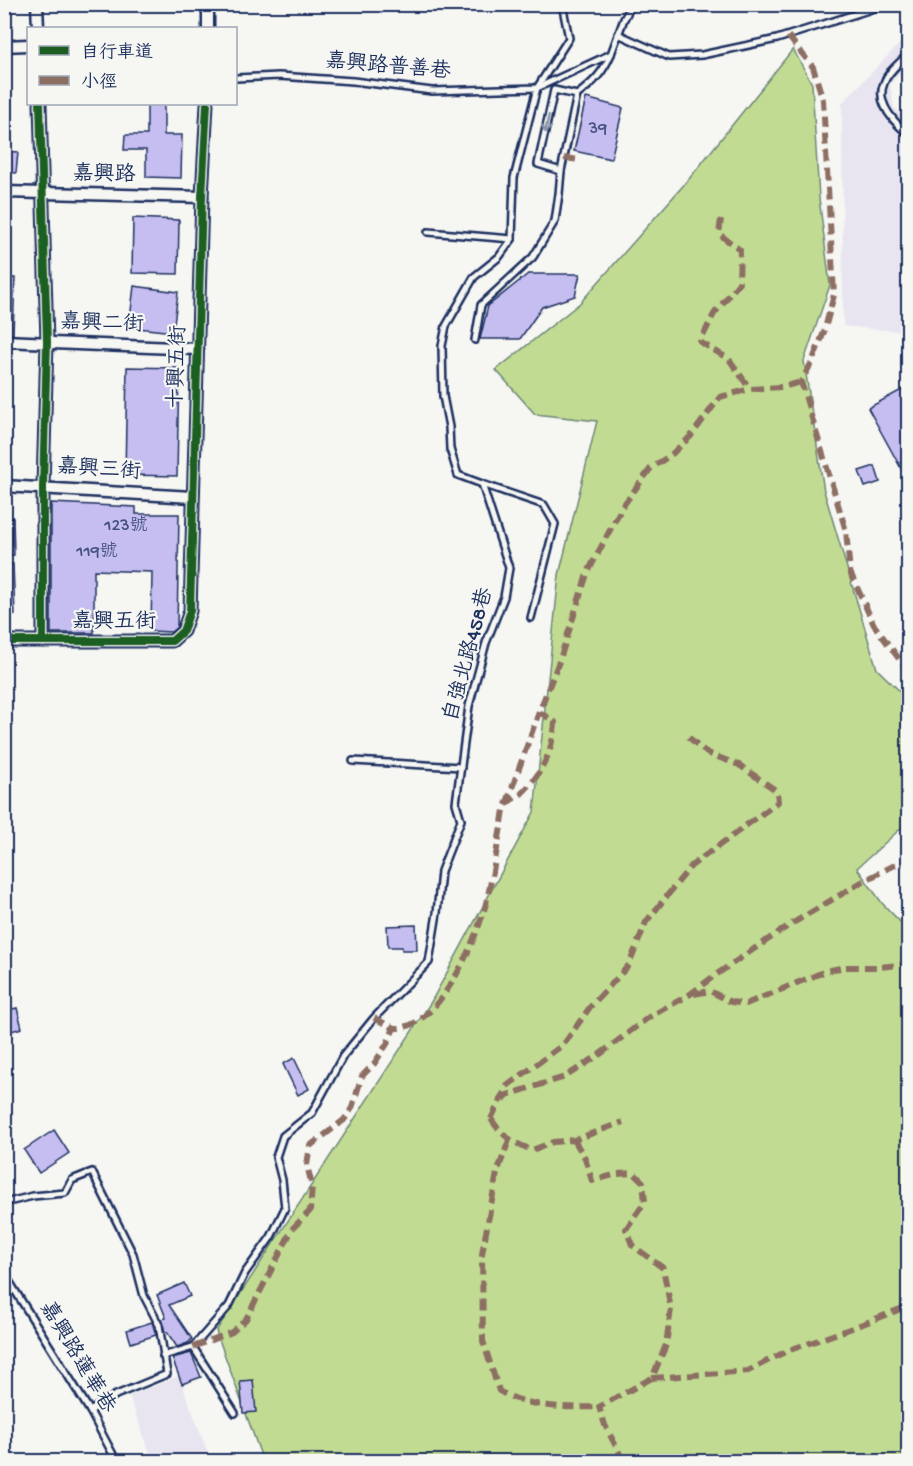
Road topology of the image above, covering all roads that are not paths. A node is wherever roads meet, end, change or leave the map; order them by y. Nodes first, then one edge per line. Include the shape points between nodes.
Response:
1 (37, 4) edge
2 (208, 4) edge
3 (562, 4) edge
4 (632, 4) edge
5 (887, 4) edge
6 (38, 27) edge
7 (208, 27) edge
8 (618, 34) junction
9 (27, 45) edge
10 (4, 46) edge
11 (611, 54) junction
12 (909, 54) edge
13 (237, 78) edge
14 (537, 88) junction
15 (577, 95) junction
16 (40, 105) edge
17 (207, 105) edge
18 (909, 134) edge
19 (561, 171) junction
20 (4, 192) edge
21 (42, 194) junction
22 (202, 197) junction
23 (428, 232) dead end
24 (512, 239) junction
25 (476, 340) dead end
26 (4, 342) edge
27 (47, 342) junction
28 (198, 349) junction
29 (482, 484) junction
30 (4, 486) edge
31 (43, 487) junction
32 (192, 497) junction
33 (531, 618) dead end
34 (183, 631) joint
35 (4, 640) edge
36 (43, 641) junction
37 (352, 761) dead end
38 (461, 767) junction
39 (4, 1203) edge
40 (4, 1273) edge
41 (193, 1347) junction
42 (164, 1356) junction
43 (90, 1411) junction
44 (236, 1413) dead end
45 (117, 1461) edge

1 - 6 street
2 - 7 street
3 - 14 lane via 569,38
4 - 8 lane
5 - 8 lane via 777,39 702,55 669,57
8 - 11 lane
9 - 10 street
11 - 14 lane
11 - 15 lane via 604,70
12 - 18 lane via 882,85 884,106
13 - 14 lane, 嘉興路普善巷 via 279,76 353,81 432,92
14 - 24 lane via 514,178
15 - 19 lane
15 -> 19 lane via 554,90 538,164
16 - 21 street
17 - 22 street, 十興五街
19 - 25 lane via 555,220 548,235 533,257 481,305
20 - 21 street, 嘉興路
21 - 22 street, 嘉興路
21 - 27 street
22 - 28 street, 十興五街
23 - 24 lane
24 - 29 lane via 474,277 446,326 442,345 450,449 458,475
26 - 27 street, 嘉興二街
27 - 28 street, 嘉興二街
27 - 31 street
28 - 32 street, 十興五街
29 - 33 lane via 544,505 555,524
29 - 38 lane, 自強北路458巷 via 509,568 504,597 486,643 469,706
30 - 31 street, 嘉興三街
31 - 32 street, 嘉興三街
31 - 36 street
32 - 34 street, 十興五街 via 190,611
34 - 36 street, 嘉興五街 via 172,641
35 - 36 street, 嘉興五街
37 - 38 lane
38 - 41 lane, 自強北路458巷 via 456,803 461,820 441,871 429,962 374,1018 344,1056 312,1113 283,1136 276,1156 285,1208 228,1306
39 - 42 lane via 65,1193 72,1180 92,1172 133,1254 144,1296 159,1325
40 - 43 lane, 嘉興路蓮華巷
41 - 42 lane
41 - 44 lane
42 - 43 lane via 167,1374 116,1395
43 - 45 lane, 嘉興路蓮華巷

